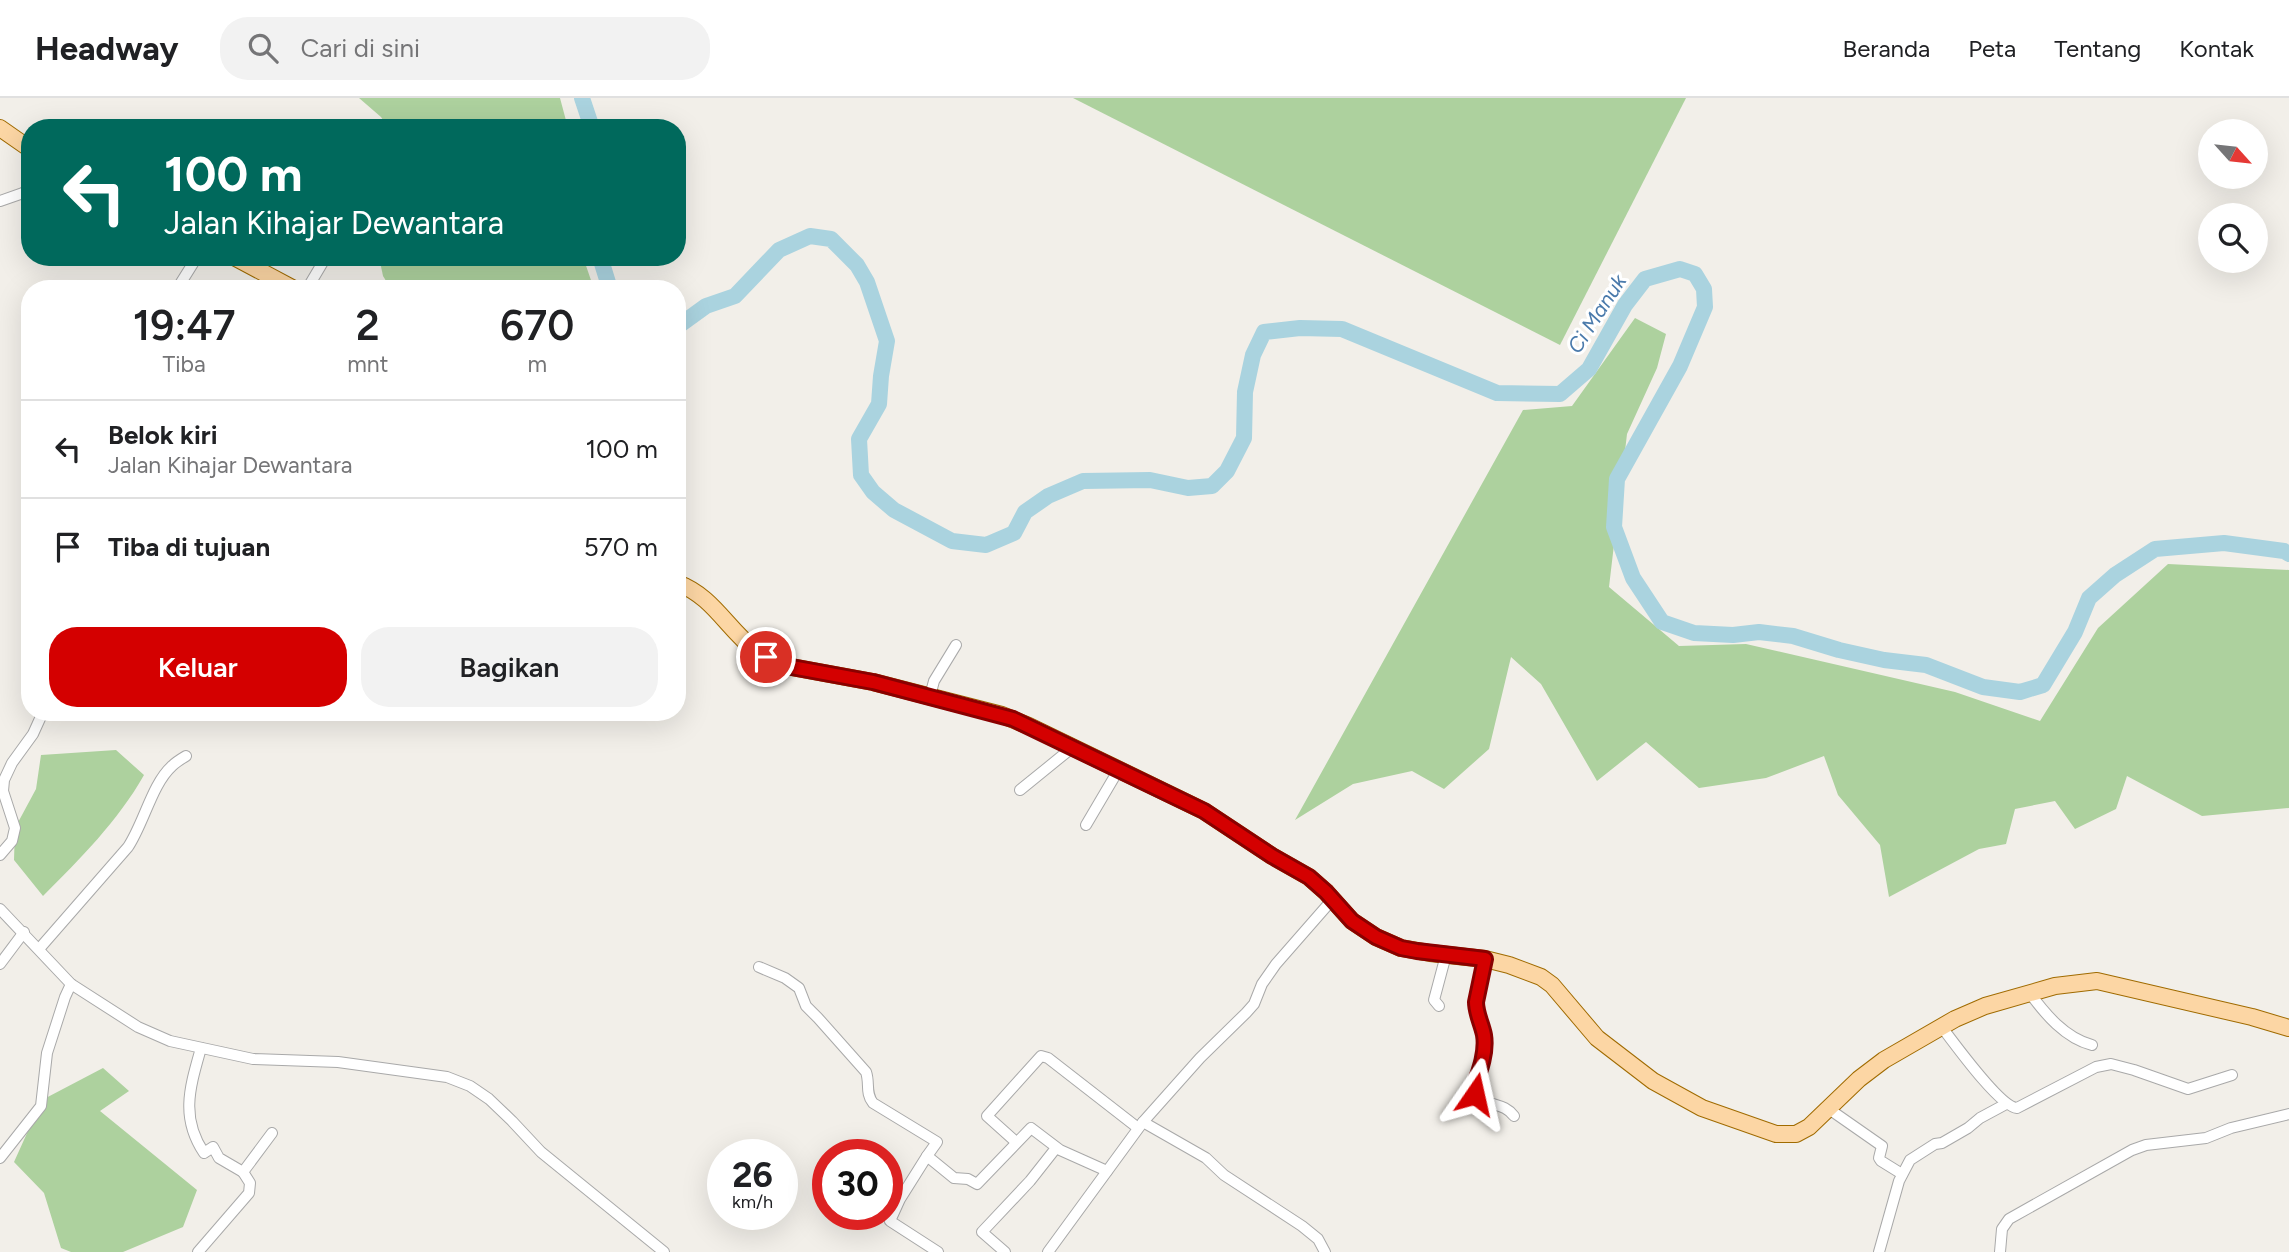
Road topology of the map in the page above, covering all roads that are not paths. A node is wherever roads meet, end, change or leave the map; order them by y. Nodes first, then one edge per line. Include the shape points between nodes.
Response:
1 (0, 128) edge
2 (21, 143) edge
3 (21, 194) edge
4 (0, 201) edge
5 (251, 266) edge
6 (277, 280) edge
7 (686, 586) edge
8 (956, 645) dead end
9 (929, 696) junction
10 (39, 721) edge
11 (1073, 747) junction
12 (186, 756) dead end
13 (1119, 769) junction
14 (1020, 790) dead end
15 (1086, 825) dead end
16 (0, 855) edge
17 (1332, 900) junction
18 (0, 909) edge
19 (24, 932) junction
20 (39, 949) junction
21 (1446, 955) junction
22 (1485, 959) junction
23 (0, 964) edge
24 (759, 967) dead end
25 (71, 985) junction
26 (2029, 992) junction
27 (1439, 1006) dead end
28 (1941, 1026) junction
29 (2289, 1028) edge
30 (2092, 1045) dead end
31 (201, 1048) junction
32 (2232, 1075) dead end
33 (2006, 1104) junction
34 (1829, 1108) junction
35 (2289, 1114) edge
36 (1514, 1116) dead end
37 (1141, 1125) junction
38 (272, 1133) dead end
39 (1016, 1142) junction
40 (1056, 1148) junction
41 (927, 1156) junction
42 (0, 1158) edge
43 (1107, 1171) junction
44 (243, 1172) junction
45 (1902, 1174) junction
46 (198, 1252) edge
47 (664, 1252) edge
48 (939, 1252) edge
49 (1005, 1252) edge
50 (1048, 1252) edge
51 (1325, 1252) edge
52 (1879, 1252) edge
53 (2000, 1252) edge

1 - 2 main road
3 - 4 street
5 - 6 main road
7 - 9 main road via 708,600 766,657 786,666
8 - 9 street
9 - 11 main road via 1002,715
10 - 16 street via 7,770 3,791 15,828 12,841
11 - 13 main road
11 - 14 street
12 - 20 street via 163,777 128,847
13 - 15 street
13 - 17 main road via 1204,811 1309,877
17 - 21 main road via 1376,937 1401,948
17 - 37 street via 1276,964 1254,1004
18 - 19 street
19 - 20 street
19 - 23 street
20 - 25 street
21 - 22 main road
21 - 27 street via 1434,1000
22 - 34 main road via 1541,977 1609,1048 1653,1081 1702,1108 1783,1135 1803,1130
22 - 36 street via 1476,1009 1484,1044 1473,1090 1484,1102 1505,1107
24 - 41 street via 799,988 806,1006 866,1072 868,1097 873,1103 937,1142
25 - 31 street via 138,1027
25 - 42 street via 47,1053 41,1106
26 - 28 main road
26 - 29 main road via 2097,981
26 - 30 street via 2051,1019 2075,1039
28 - 33 street
28 - 34 main road via 1884,1060
31 - 44 street via 188,1100 193,1132 204,1153 213,1147 219,1158
31 - 47 street via 253,1059 338,1062 405,1071 447,1077 470,1086 551,1161
32 - 33 street via 2188,1089 2105,1064 2017,1108
33 - 45 street via 1914,1156
34 - 45 street via 1881,1145 1881,1161
35 - 53 street via 2206,1138 2132,1150 2009,1219 2002,1229
37 - 39 street via 1041,1056 987,1116
37 - 43 street
37 - 51 street via 1206,1158 1302,1226
38 - 44 street
39 - 40 street via 1031,1128
39 - 41 street via 977,1184 954,1178
40 - 43 street
40 - 49 street via 982,1232
41 - 48 street via 890,1221
43 - 50 street
44 - 46 street via 250,1183 248,1193
45 - 52 street

